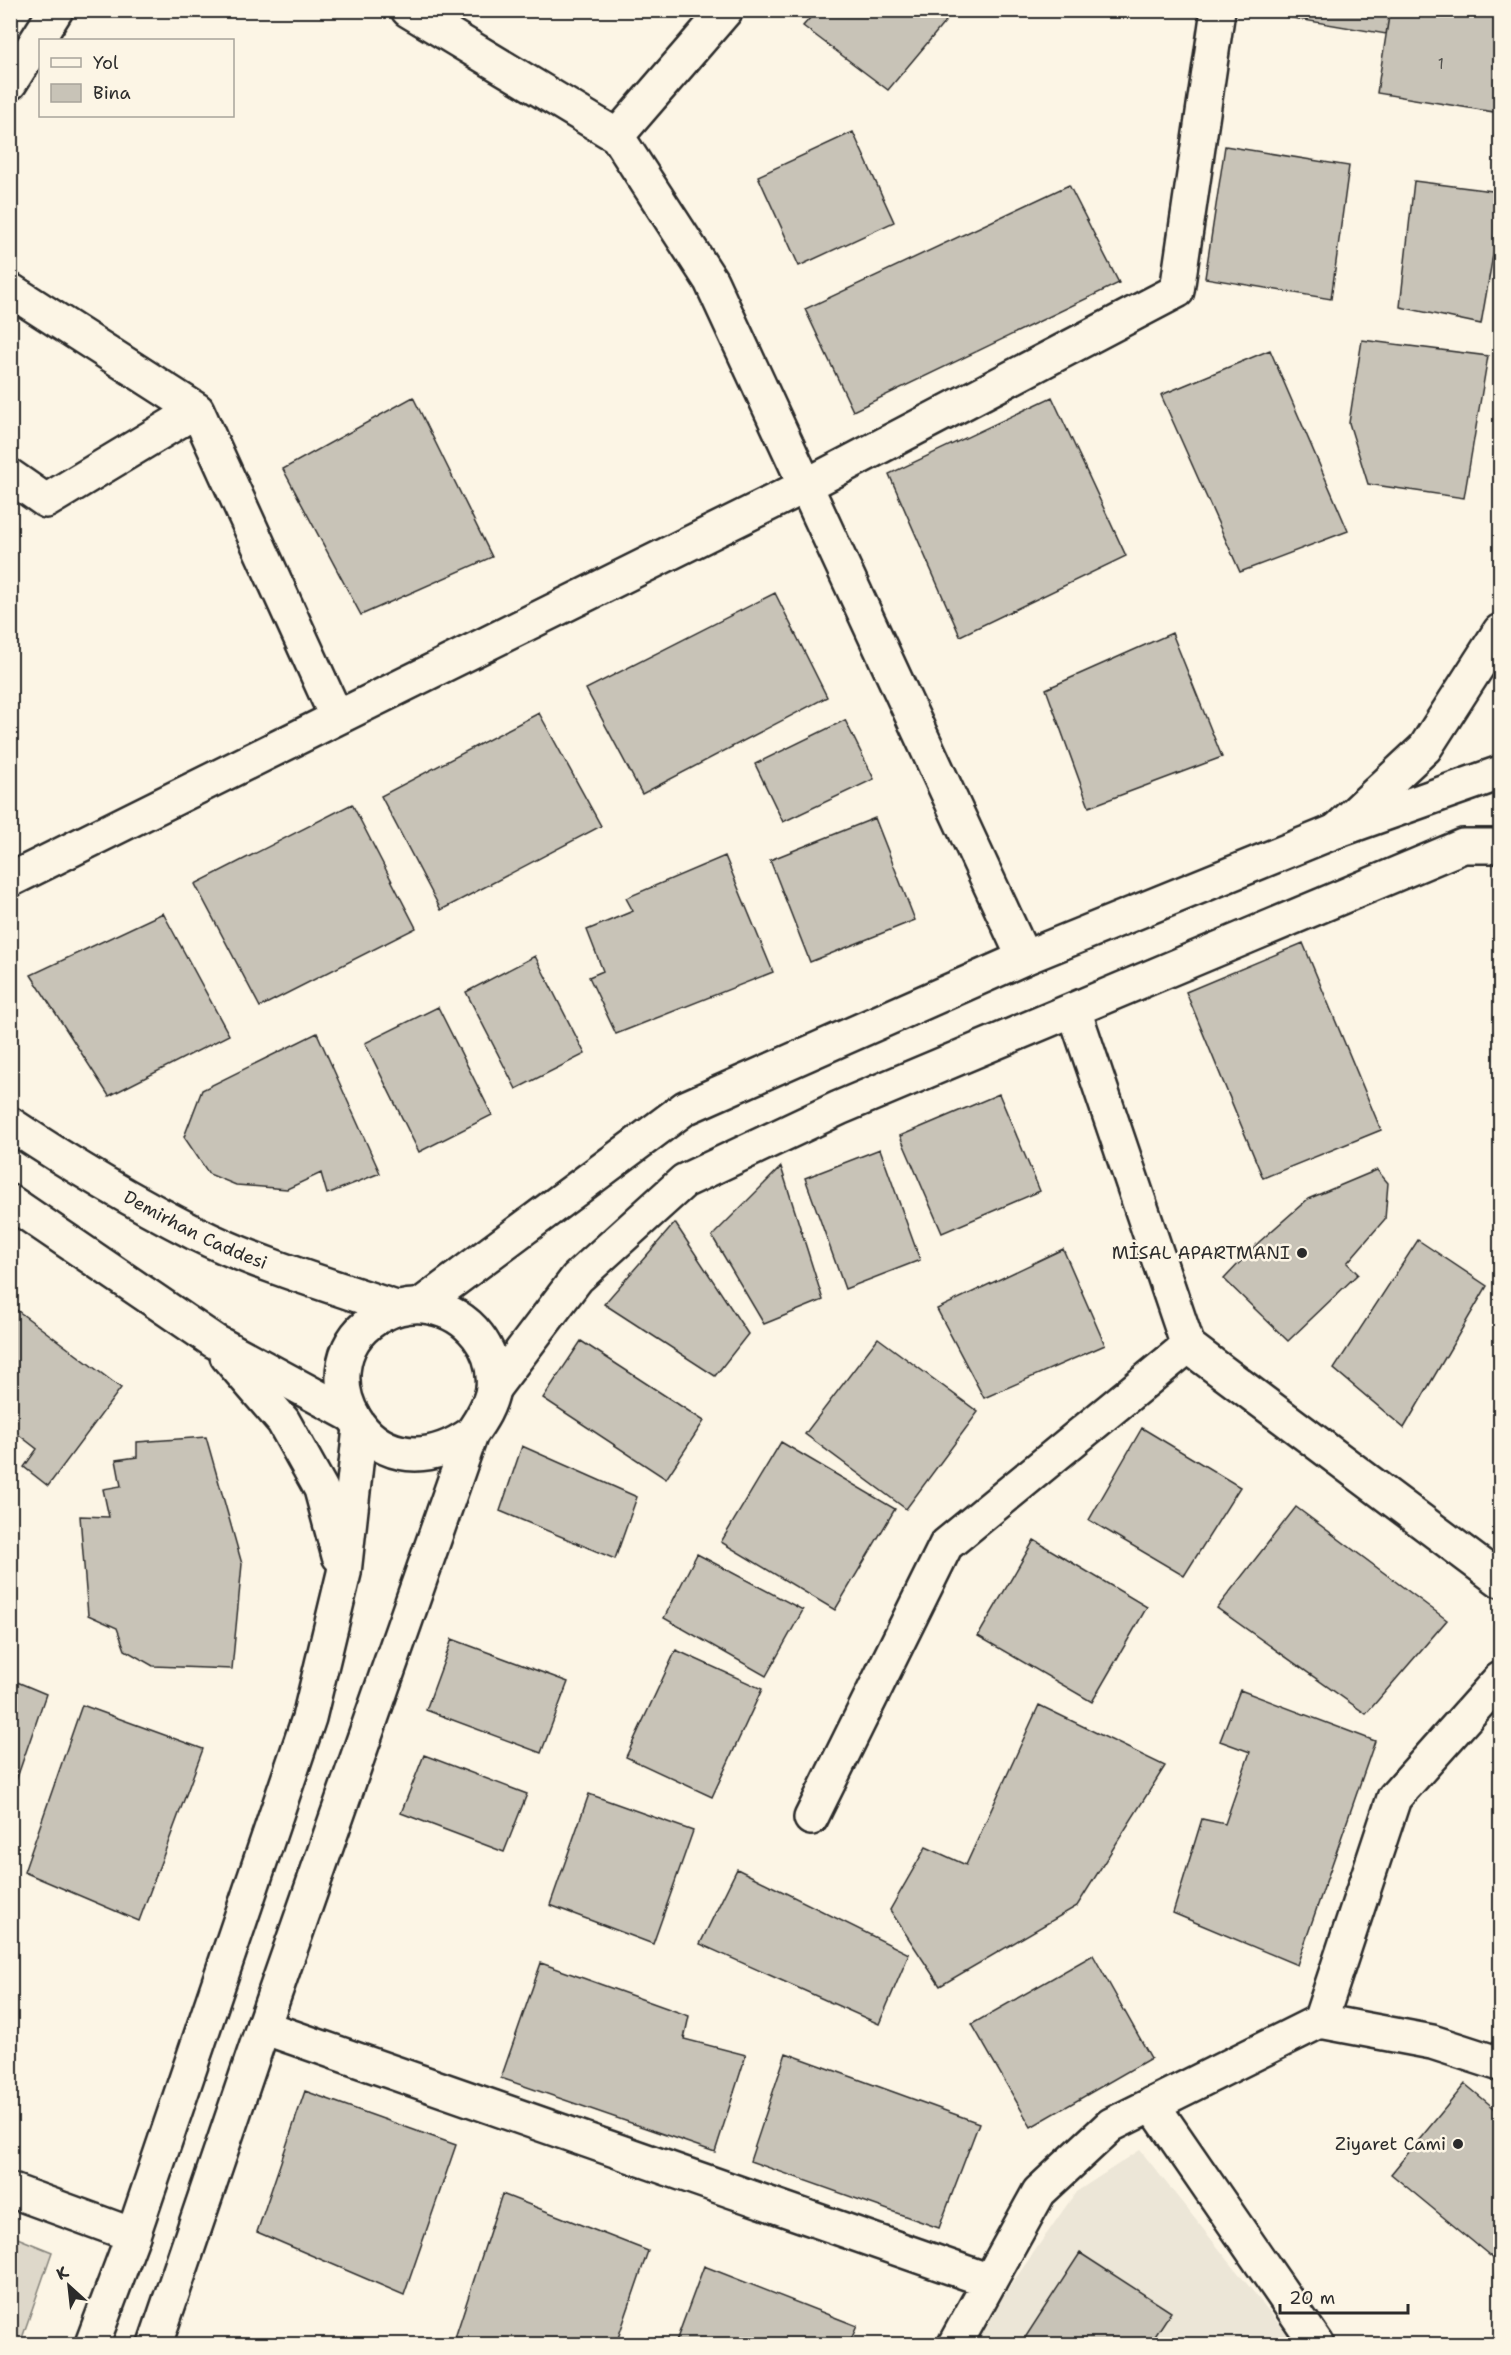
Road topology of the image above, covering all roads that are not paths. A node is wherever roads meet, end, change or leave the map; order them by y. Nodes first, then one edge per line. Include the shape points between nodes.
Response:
1 (56, 10) edge
2 (408, 10) edge
3 (726, 10) edge
4 (1218, 10) edge
5 (10, 83) edge
6 (617, 136) junction
7 (10, 290) edge
8 (197, 410) junction
9 (10, 476) edge
10 (805, 486) junction
11 (1500, 631) edge
12 (337, 718) junction
13 (1500, 773) edge
14 (1336, 831) junction
15 (1500, 846) edge
16 (10, 880) edge
17 (1024, 958) junction
18 (1074, 1010) junction
19 (10, 1125) edge
20 (10, 1202) edge
21 (408, 1307) junction
22 (214, 1341) junction
23 (1188, 1346) junction
24 (493, 1389) junction
25 (357, 1422) junction
26 (471, 1434) junction
27 (344, 1573) junction
28 (1500, 1580) edge
29 (1500, 1679) edge
30 (811, 1818) dead end
31 (1320, 2021) junction
32 (262, 2028) junction
33 (1500, 2064) edge
34 (1152, 2104) junction
35 (10, 2190) edge
36 (133, 2235) junction
37 (990, 2281) junction
38 (92, 2344) edge
39 (155, 2344) edge
40 (955, 2344) edge
41 (1317, 2344) edge

1 - 5 street
2 - 6 street
3 - 6 street
4 - 10 street via 1177,291
6 - 10 street via 711,281
7 - 8 street
8 - 9 street via 46,501
8 - 12 street
10 - 12 street
10 - 17 street
11 - 14 street via 1425,748
12 - 16 street
13 - 14 street
14 - 17 street
15 - 18 street via 1463,846
17 - 21 street via 685,1108
18 - 23 street
18 - 24 street via 839,1108 684,1181 577,1278
19 - 21 street, Demirhan Caddesi via 196,1233 286,1271
20 - 22 street
21 - 24 street via 445,1310 466,1322 477,1334 492,1364
21 - 25 street via 375,1319 357,1336 346,1358 342,1383 347,1406
22 - 25 street
22 - 27 street via 283,1421 294,1440 321,1489
23 - 28 street
23 - 30 street via 946,1545
24 - 26 street via 486,1413
25 - 26 street via 378,1444 401,1453 427,1455 450,1448
25 - 27 street
26 - 32 street
27 - 36 street via 309,1718
29 - 31 street via 1394,1798
31 - 33 street via 1432,2042
31 - 34 street
32 - 37 street
32 - 39 street
34 - 37 street via 1111,2125 1038,2192
34 - 41 street
35 - 36 street
36 - 38 street
37 - 40 street

